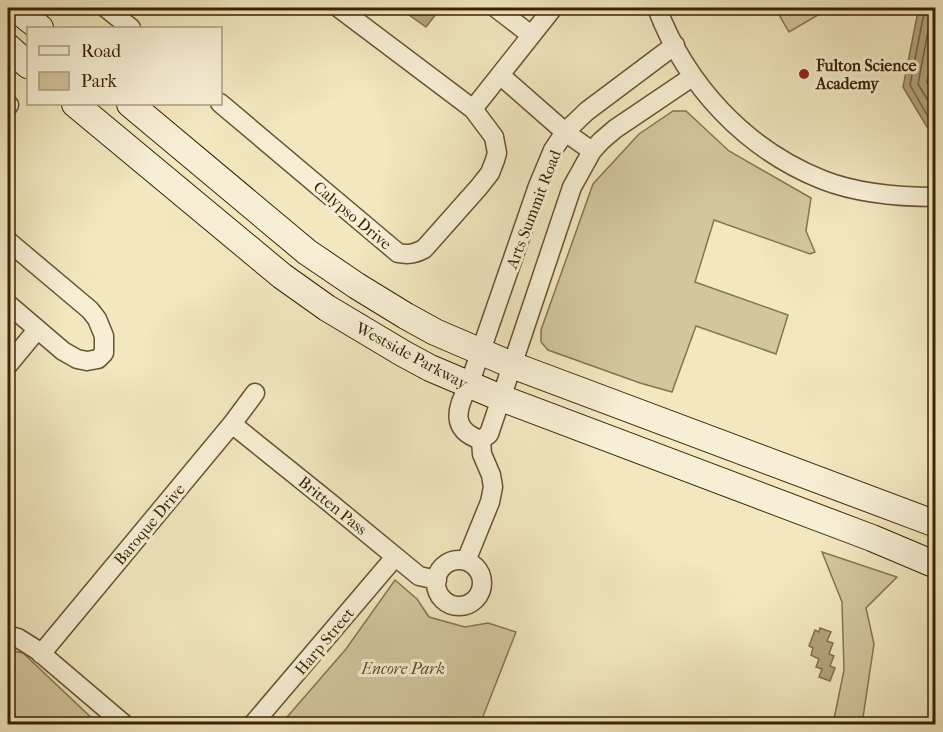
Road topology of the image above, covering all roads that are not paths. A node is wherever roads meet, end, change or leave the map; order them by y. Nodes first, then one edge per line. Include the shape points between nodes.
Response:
1 (15, 8) edge
2 (106, 8) edge
3 (339, 8) edge
4 (496, 8) edge
5 (553, 8) edge
6 (657, 8) edge
7 (39, 27) edge
8 (130, 27) edge
9 (531, 35) junction
10 (675, 45) junction
11 (8, 47) edge
12 (27, 63) edge
13 (500, 75) junction
14 (692, 76) junction
15 (76, 105) edge
16 (131, 105) edge
17 (222, 105) edge
18 (473, 109) junction
19 (565, 132) junction
20 (592, 151) junction
21 (936, 197) edge
22 (8, 241) edge
23 (8, 304) edge
24 (37, 330) junction
25 (481, 351) junction
26 (8, 365) edge
27 (512, 365) junction
28 (469, 385) junction
29 (255, 393) dead end
30 (501, 398) junction
31 (232, 424) junction
32 (481, 440) junction
33 (936, 524) edge
34 (395, 557) junction
35 (460, 561) junction
36 (936, 565) edge
37 (437, 580) junction
38 (8, 635) edge
39 (41, 654) junction
40 (124, 724) edge
41 (253, 724) edge

1 - 7 main road
2 - 8 street
3 - 18 street, Calypso Drive
4 - 9 street
5 - 9 street
6 - 10 street
9 - 13 street
10 - 14 street
10 - 19 street, Arts Summit Road
11 - 12 main road
13 - 18 street
13 - 19 street
14 - 20 street, Arts Summit Road via 615,129
14 - 21 street via 735,125 791,165 846,187 896,196
15 - 28 main road, Westside Parkway via 306,294 404,354
16 - 25 main road, Westside Parkway via 307,252 406,316
17 - 18 street, Calypso Drive via 398,253 408,255 424,249 492,167 497,153 494,137
19 - 20 street
19 - 25 street, Arts Summit Road via 545,168
20 - 27 street, Arts Summit Road via 572,187
22 - 24 street via 90,310 104,336 104,353 98,359 77,359
23 - 24 street
24 - 26 street
25 - 27 main road, Westside Parkway
25 - 28 street, Arts Summit Road
27 - 30 street, Arts Summit Road
27 - 33 main road, Westside Parkway
28 - 30 main road, Westside Parkway
28 - 32 street via 457,414 469,436
29 - 31 street, Baroque Drive
30 - 32 street via 489,434
30 - 36 main road, Westside Parkway
31 - 34 street, Britten Pass
31 - 39 street, Baroque Drive
32 - 35 street via 493,487 486,512
34 - 37 street, Britten Pass via 418,576
34 - 41 street, Harp Street
35 - 37 street via 443,567
35 - 37 street via 481,574 481,590 473,602 458,606 444,601
38 - 39 street
39 - 40 street

